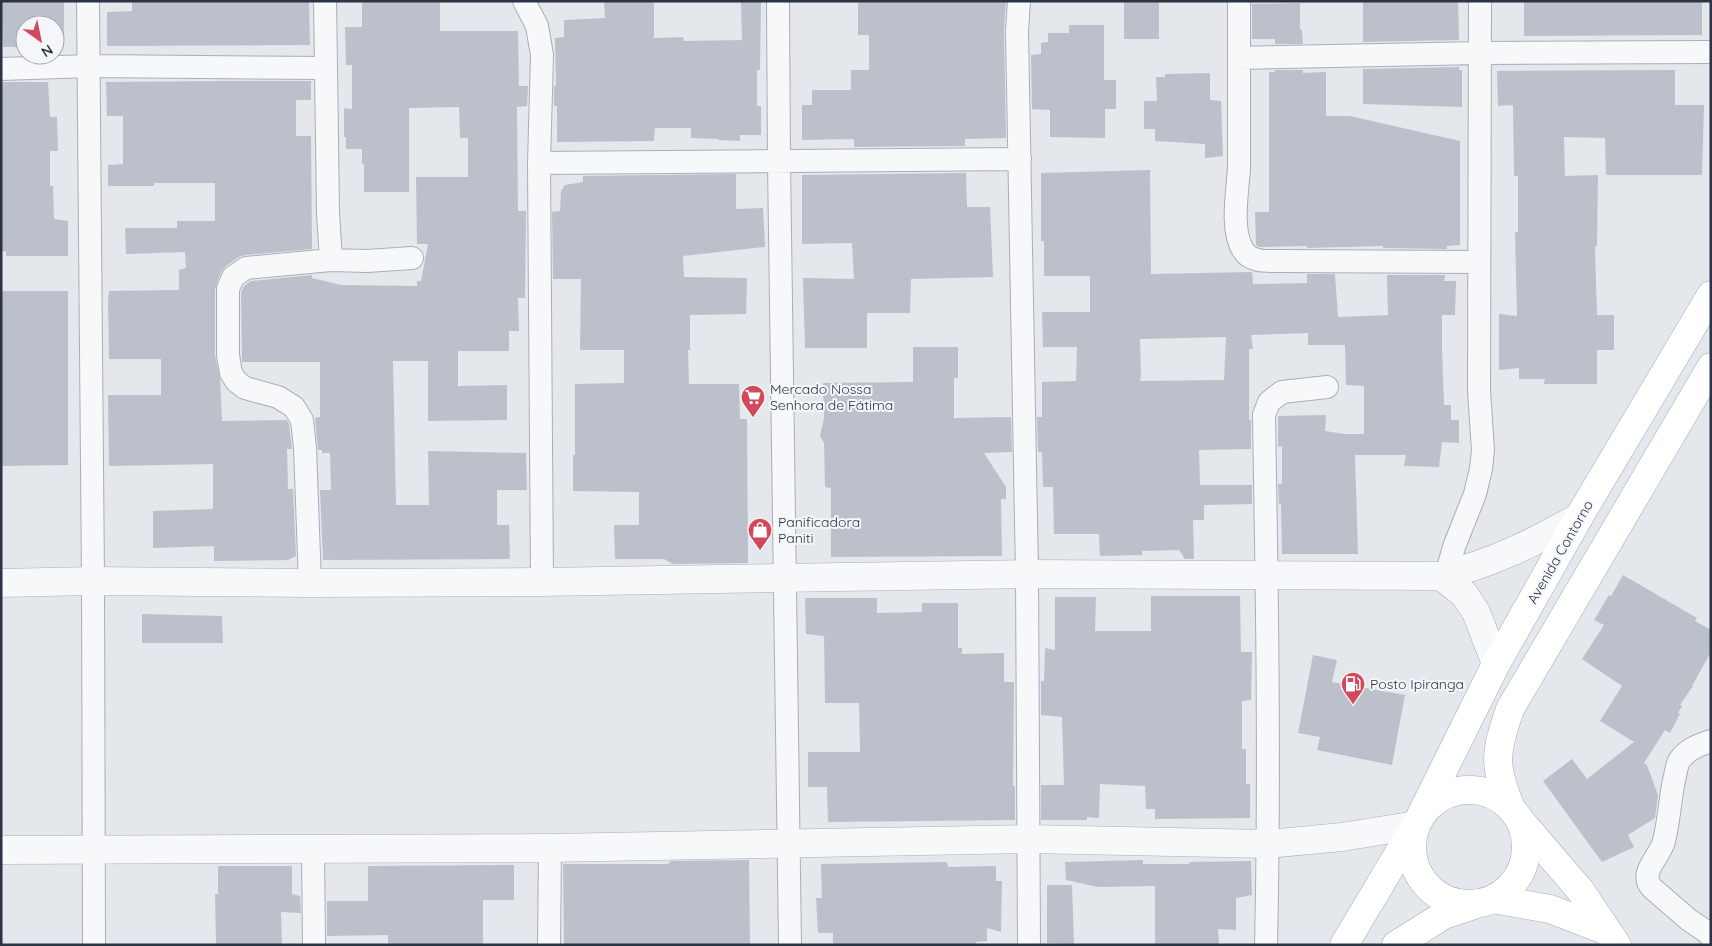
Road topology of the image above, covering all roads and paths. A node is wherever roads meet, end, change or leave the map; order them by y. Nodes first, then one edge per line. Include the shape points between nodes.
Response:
1 (88, 1) edge
2 (325, 1) edge
3 (524, 1) edge
4 (778, 1) edge
5 (1019, 1) edge
6 (1238, 1) edge
7 (1480, 1) edge
8 (1711, 52) edge
9 (1480, 53) junction
10 (1239, 58) junction
11 (90, 66) junction
12 (1, 68) edge
13 (326, 68) junction
14 (1020, 160) junction
15 (779, 161) junction
16 (539, 163) junction
17 (412, 258) dead end
18 (331, 260) junction
19 (1479, 262) junction
20 (1711, 295) edge
21 (1711, 367) edge
22 (1327, 387) dead end
23 (1579, 517) junction
24 (1027, 574) junction
25 (1267, 575) junction
26 (1444, 576) junction
27 (785, 577) junction
28 (93, 581) junction
29 (542, 582) junction
30 (1, 583) edge
31 (310, 583) junction
32 (1496, 664) junction
33 (1711, 741) edge
34 (1515, 814) junction
35 (1418, 820) junction
36 (1028, 839) junction
37 (789, 843) junction
38 (1268, 844) junction
39 (313, 848) junction
40 (550, 848) junction
41 (93, 849) junction
42 (1, 850) edge
43 (1485, 901) junction
44 (1711, 937) edge
45 (1612, 938) edge
46 (94, 945) edge
47 (314, 945) edge
48 (549, 945) edge
49 (790, 945) edge
50 (1029, 945) edge
51 (1266, 945) edge
52 (1344, 945) edge
53 (1396, 945) edge

1 - 11 street
2 - 13 street
3 - 16 street via 537,26 542,55
4 - 15 street
5 - 14 street
6 - 10 street
7 - 9 street
8 - 9 street
9 - 10 street
9 - 19 street
10 - 19 street via 1236,215 1240,244 1249,258 1281,262
11 - 12 street
11 - 13 street
11 - 28 street
13 - 18 street
14 - 15 street
14 - 24 street
15 - 16 street
15 - 27 street
16 - 29 street
17 - 18 street
18 - 31 street via 246,268 233,277 228,290 231,373 245,388 278,398 294,407 302,420
19 - 26 street via 1481,470
20 - 23 main road, Avenida Contorno
21 - 34 main road via 1510,709 1499,740 1497,760 1501,784
22 - 25 street via 1282,392 1270,402 1264,415
23 - 26 street via 1510,554
23 - 32 main road, Avenida Contorno
24 - 25 street
24 - 27 street
24 - 36 street
25 - 26 street
25 - 38 street
26 - 32 street via 1464,594 1476,612
27 - 29 street
27 - 37 street
28 - 30 street
28 - 31 street
28 - 41 street
29 - 31 street
32 - 35 main road, Avenida Contorno
33 - 44 street via 1685,754 1678,763 1664,842 1646,878 1652,888
34 - 35 main road via 1498,797 1482,791 1465,790 1433,802
34 - 43 main road via 1525,837 1520,873 1509,888
34 - 45 main road via 1580,890
35 - 38 street via 1342,836
35 - 43 main road via 1412,842 1412,859 1418,875 1443,898 1459,904
35 - 52 main road, Avenida Contorno
36 - 37 street
36 - 38 street
36 - 50 street
37 - 40 street
37 - 49 street
38 - 51 street
39 - 40 street
39 - 41 street
39 - 47 street
40 - 48 street
41 - 42 street
41 - 46 street
43 - 45 main road via 1550,909
43 - 53 main road via 1444,915

